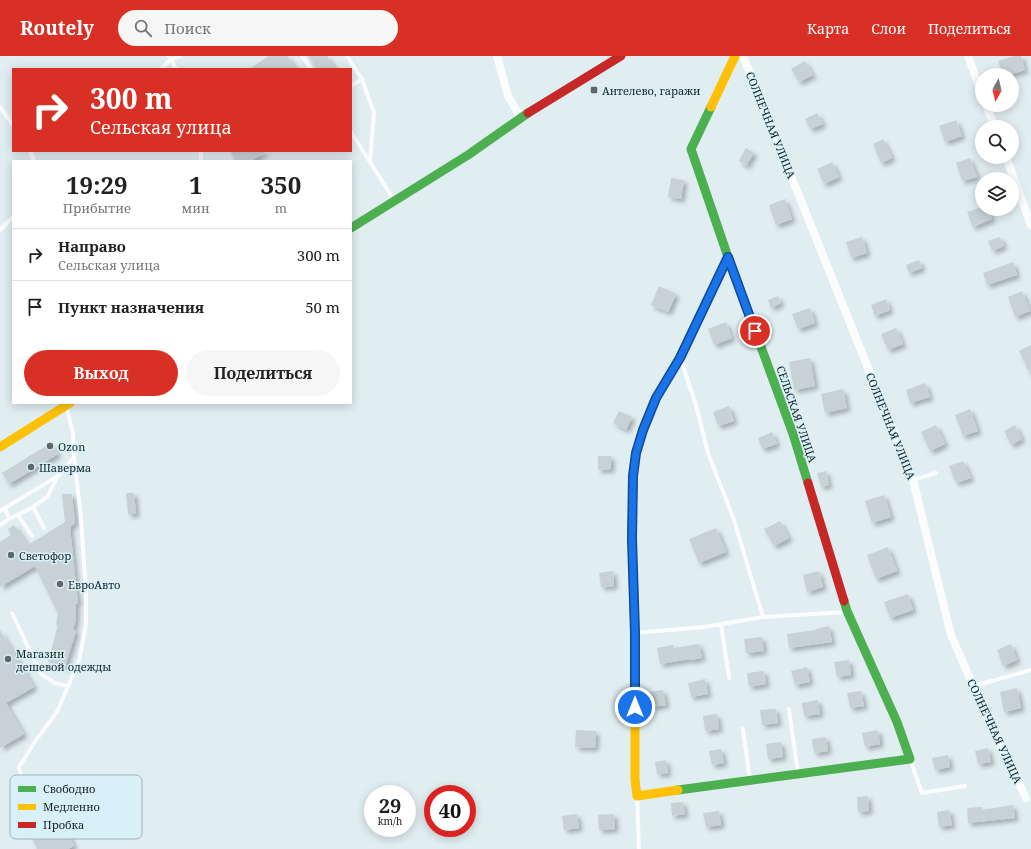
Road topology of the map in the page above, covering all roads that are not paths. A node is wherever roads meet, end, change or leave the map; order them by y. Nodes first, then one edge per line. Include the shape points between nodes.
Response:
1 (180, 56) edge
2 (302, 56) edge
3 (347, 56) edge
4 (497, 56) edge
5 (621, 56) edge
6 (735, 56) edge
7 (744, 56) edge
8 (968, 56) edge
9 (170, 58) edge
10 (162, 68) edge
11 (175, 68) edge
12 (310, 68) edge
13 (975, 75) edge
14 (362, 79) junction
15 (352, 85) edge
16 (0, 107) edge
17 (521, 118) junction
18 (12, 123) edge
19 (352, 134) edge
20 (370, 162) junction
21 (1009, 164) edge
22 (394, 201) junction
23 (12, 218) edge
24 (1031, 225) edge
25 (352, 227) edge
26 (0, 230) edge
27 (728, 257) junction
28 (680, 358) junction
29 (64, 405) edge
30 (0, 447) edge
31 (74, 457) junction
32 (936, 473) dead end
33 (58, 476) junction
34 (913, 480) junction
35 (32, 507) junction
36 (5, 508) junction
37 (0, 511) edge
38 (18, 515) junction
39 (9, 519) junction
40 (0, 525) edge
41 (44, 528) dead end
42 (32, 536) dead end
43 (847, 612) junction
44 (12, 613) dead end
45 (763, 616) junction
46 (721, 624) junction
47 (635, 633) junction
48 (1031, 670) edge
49 (729, 678) dead end
50 (68, 686) junction
51 (973, 686) junction
52 (789, 709) dead end
53 (743, 729) dead end
54 (910, 759) junction
55 (798, 774) junction
56 (21, 775) edge
57 (750, 780) junction
58 (966, 786) dead end
59 (637, 796) junction
60 (1028, 798) edge
61 (639, 849) edge

1 - 9 lane
2 - 12 lane
3 - 14 lane
4 - 17 street via 508,96
5 - 17 street
6 - 27 street, СЕЛЬСКАЯ УЛИЦА via 691,149
7 - 34 street, СОЛНЕЧНАЯ УЛИЦА
8 - 13 street
9 - 10 lane
9 - 11 lane
14 - 15 lane
14 - 20 lane via 374,113
16 - 18 lane
17 - 22 street
19 - 20 lane
20 - 22 lane
21 - 24 street
22 - 25 street
23 - 26 lane
27 - 28 street
27 - 43 street, СЕЛЬСКАЯ УЛИЦА via 793,434
28 - 45 lane via 696,405 708,453 734,520
28 - 47 street via 656,398 636,453 632,539
29 - 30 street
29 - 31 lane via 73,433
31 - 33 lane
31 - 50 lane via 81,517 86,624 79,661
32 - 34 lane
33 - 35 lane via 47,497
33 - 36 lane
34 - 51 street, СОЛНЕЧНАЯ УЛИЦА via 945,616
35 - 38 lane
35 - 41 lane
36 - 37 lane
36 - 39 lane
38 - 39 lane
38 - 42 lane
39 - 40 lane
43 - 45 lane
43 - 54 street, СЕЛЬСКАЯ УЛИЦА via 897,722
44 - 50 lane via 41,674 55,683
45 - 46 lane
46 - 47 lane
46 - 49 lane
47 - 59 street
48 - 51 lane
50 - 56 lane via 57,712 19,767
51 - 60 street, СОЛНЕЧНАЯ УЛИЦА
52 - 55 lane
53 - 57 lane
54 - 55 street
54 - 58 lane via 922,793
55 - 57 street
57 - 59 street
59 - 61 lane

